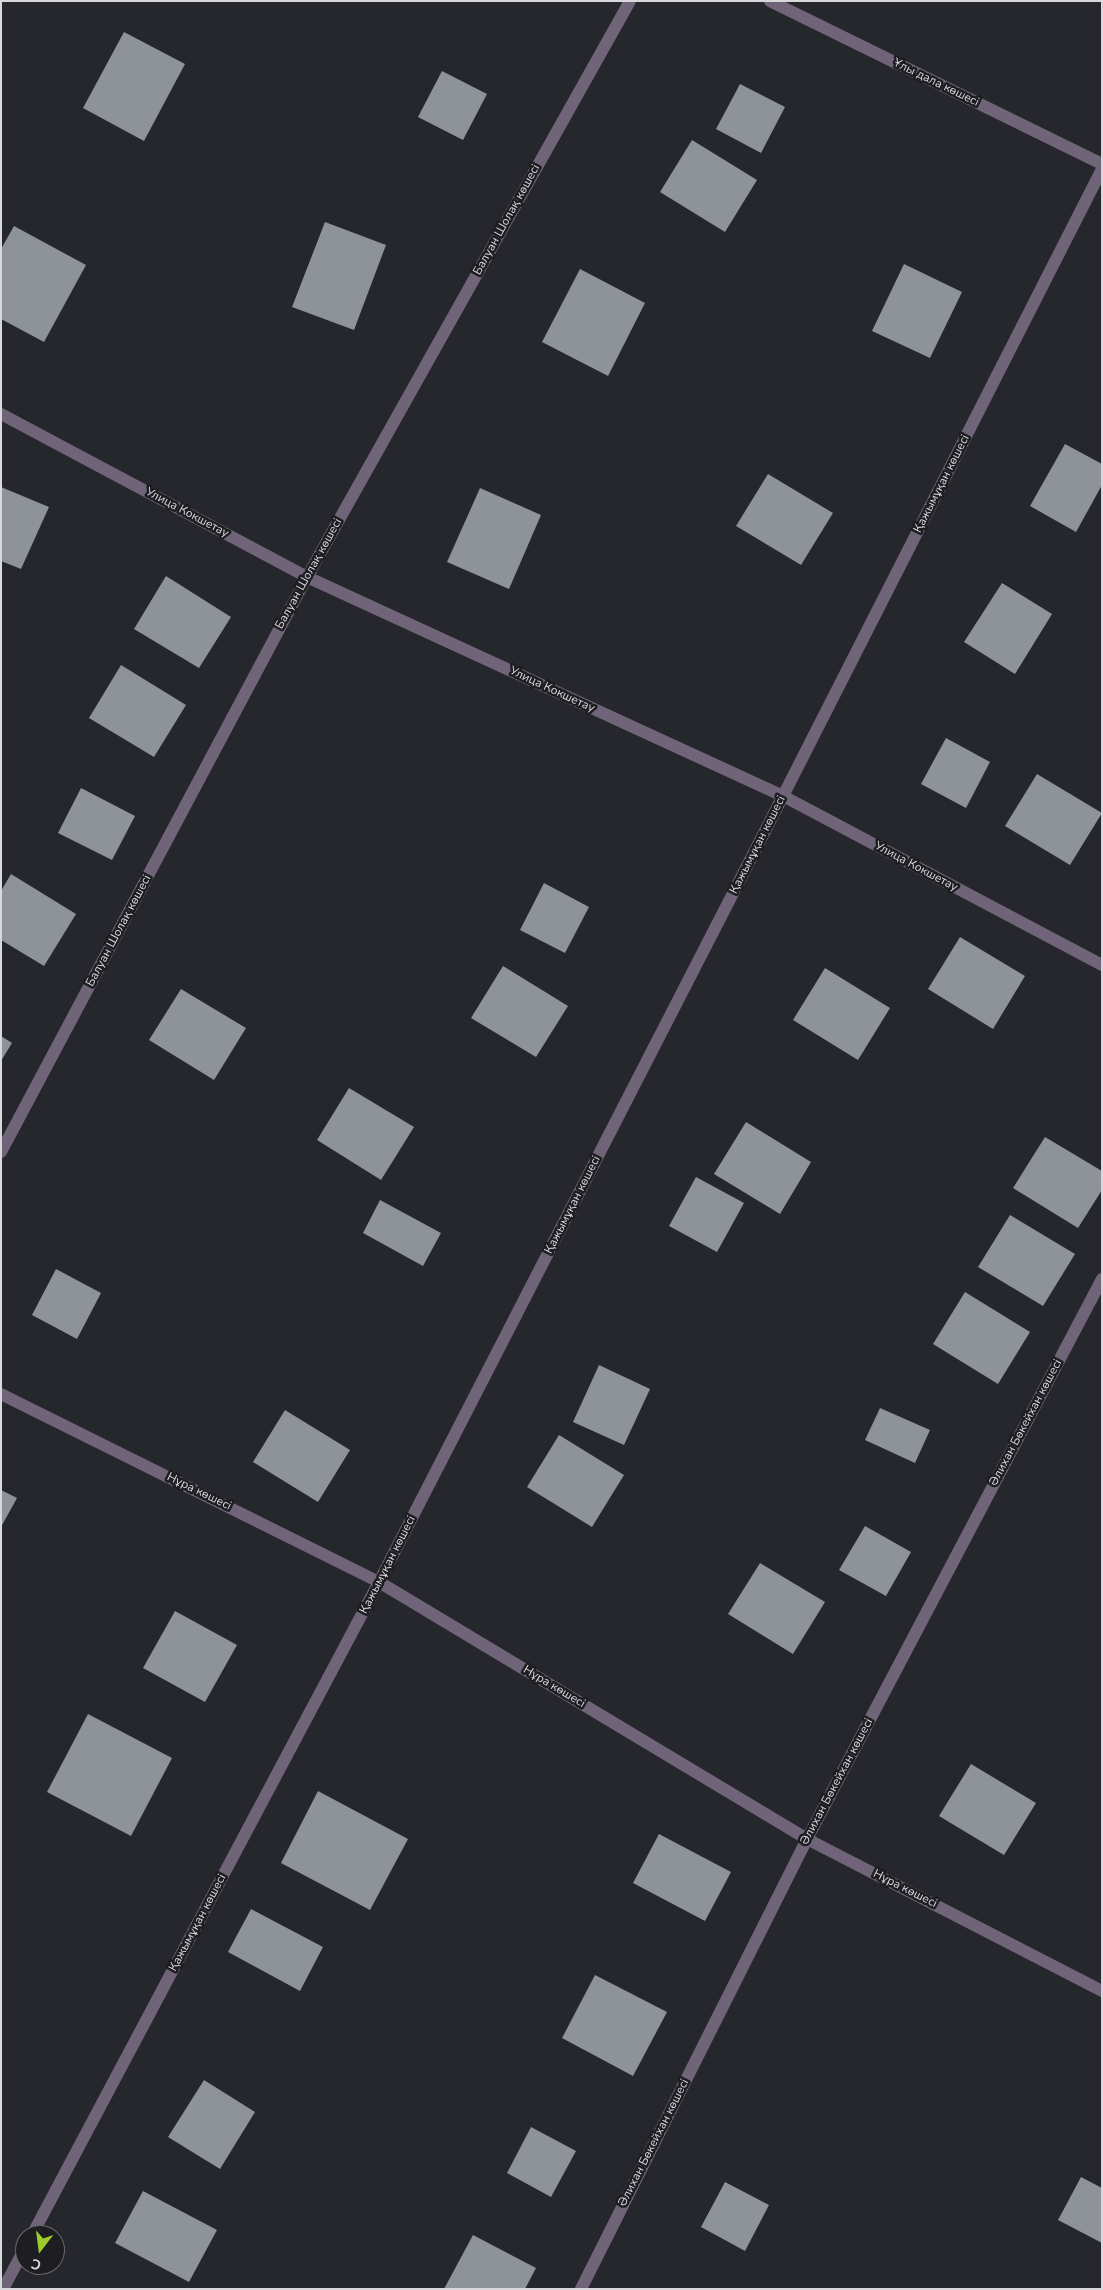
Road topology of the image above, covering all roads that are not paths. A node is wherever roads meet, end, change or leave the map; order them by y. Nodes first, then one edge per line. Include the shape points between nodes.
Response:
1 (630, 1) edge
2 (770, 1) edge
3 (1102, 164) edge
4 (1102, 169) edge
5 (1, 414) edge
6 (307, 577) junction
7 (783, 796) junction
8 (1102, 965) edge
9 (1, 1152) edge
10 (1102, 1279) edge
11 (1, 1394) edge
12 (379, 1582) junction
13 (807, 1838) junction
14 (1102, 1991) edge
15 (37, 2225) edge
16 (15, 2267) edge
17 (3, 2289) edge
18 (581, 2289) edge

1 - 6 street, Балуан Шолақ көшесі
2 - 3 street, Ұлы дала көшесі
4 - 7 street, Қажымұқан көшесі
5 - 6 street, Улица Кокшетау
6 - 7 street, Улица Кокшетау
6 - 9 street, Балуан Шолақ көшесі
7 - 8 street, Улица Кокшетау
7 - 12 street, Қажымұқан көшесі
10 - 13 street, Әлихан Бөкейхан көшесі
11 - 12 street, Нұра көшесі
12 - 13 street, Нұра көшесі
12 - 15 street, Қажымұқан көшесі
13 - 14 street, Нұра көшесі
13 - 18 street, Әлихан Бөкейхан көшесі
16 - 17 street

